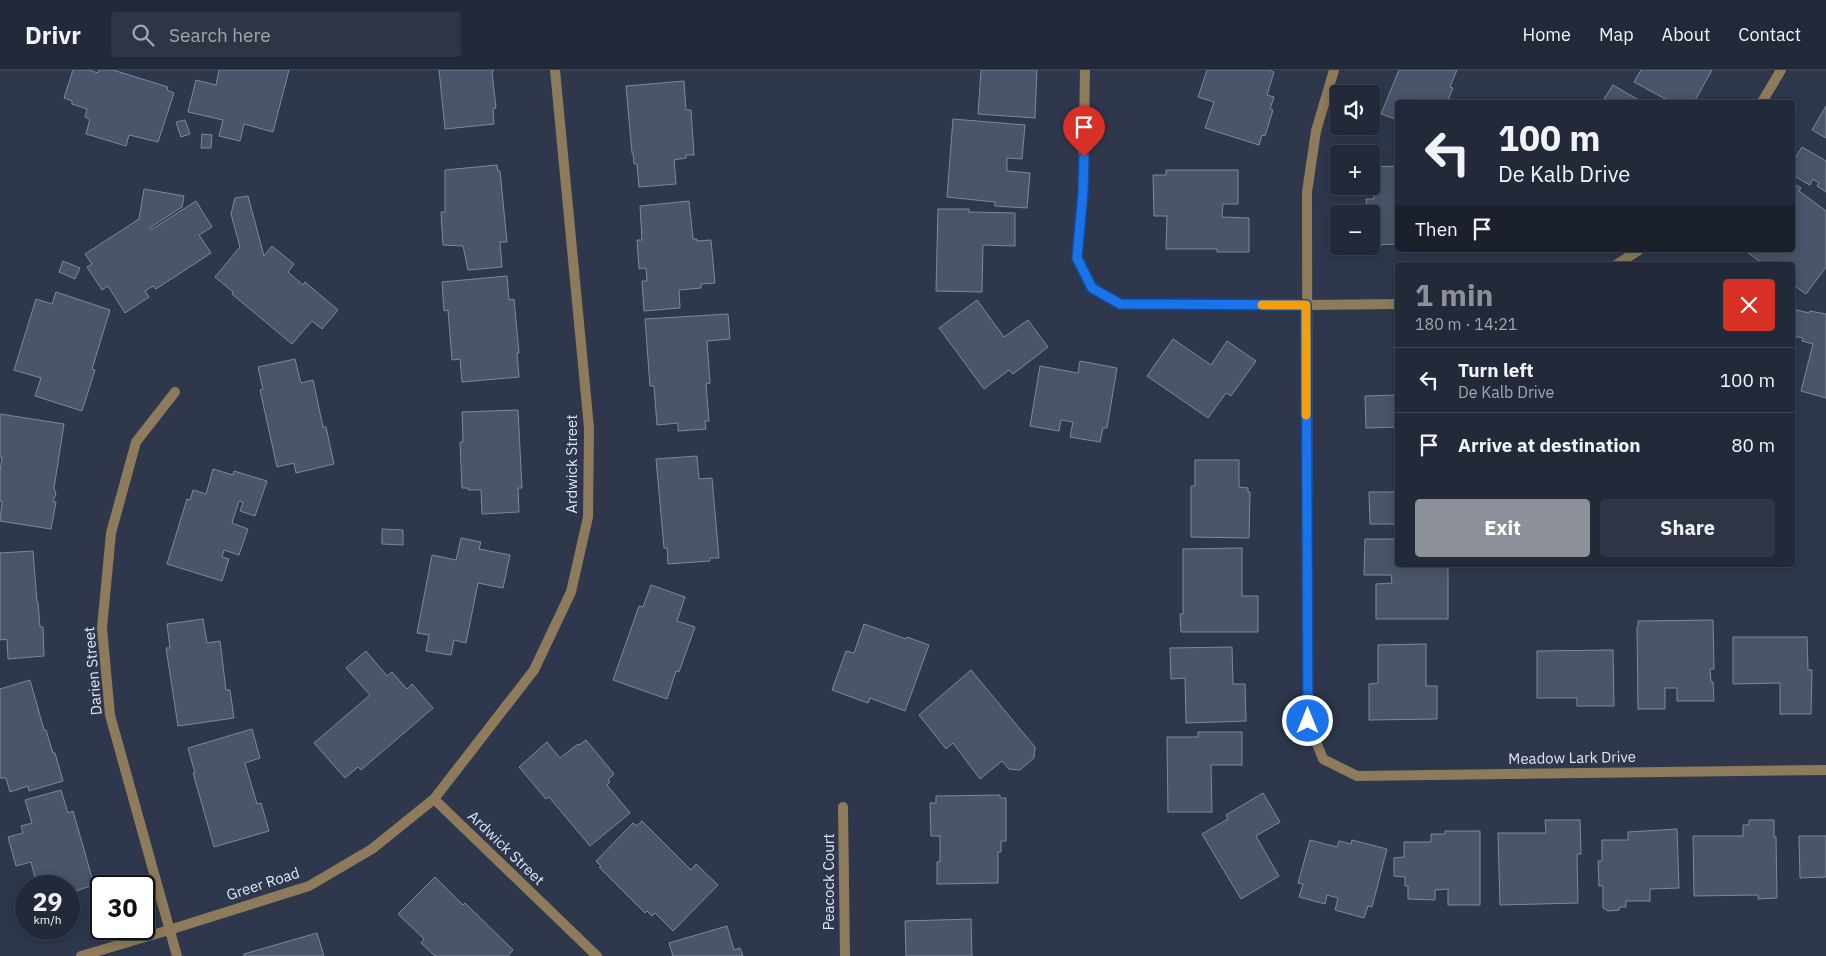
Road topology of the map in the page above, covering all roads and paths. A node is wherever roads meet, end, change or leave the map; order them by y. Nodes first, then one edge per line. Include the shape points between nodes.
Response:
1 (555, 70) edge
2 (1085, 70) edge
3 (1334, 70) edge
4 (1782, 70) edge
5 (1763, 100) edge
6 (1636, 252) edge
7 (1621, 262) edge
8 (1395, 304) edge
9 (1306, 305) junction
10 (175, 392) dead end
11 (1826, 770) edge
12 (434, 799) junction
13 (843, 807) dead end
14 (169, 930) junction
15 (81, 956) edge
16 (177, 956) edge
17 (597, 956) edge
18 (845, 956) edge

1 - 12 street, Ardwick Street via 589,428 588,517 571,592 534,670
2 - 9 street via 1083,192 1077,258 1092,288 1120,304
3 - 9 street via 1316,132 1307,192
4 - 5 street
6 - 7 street
8 - 9 street
9 - 11 street, Meadow Lark Drive via 1308,721 1323,759 1357,776
10 - 14 street, Darien Street via 136,442 111,533 102,628 110,715
12 - 14 street, Greer Road via 372,850 309,886
12 - 17 street, Ardwick Street
13 - 18 street, Peacock Court
14 - 15 street, Greer Road
14 - 16 street, Darien Street

